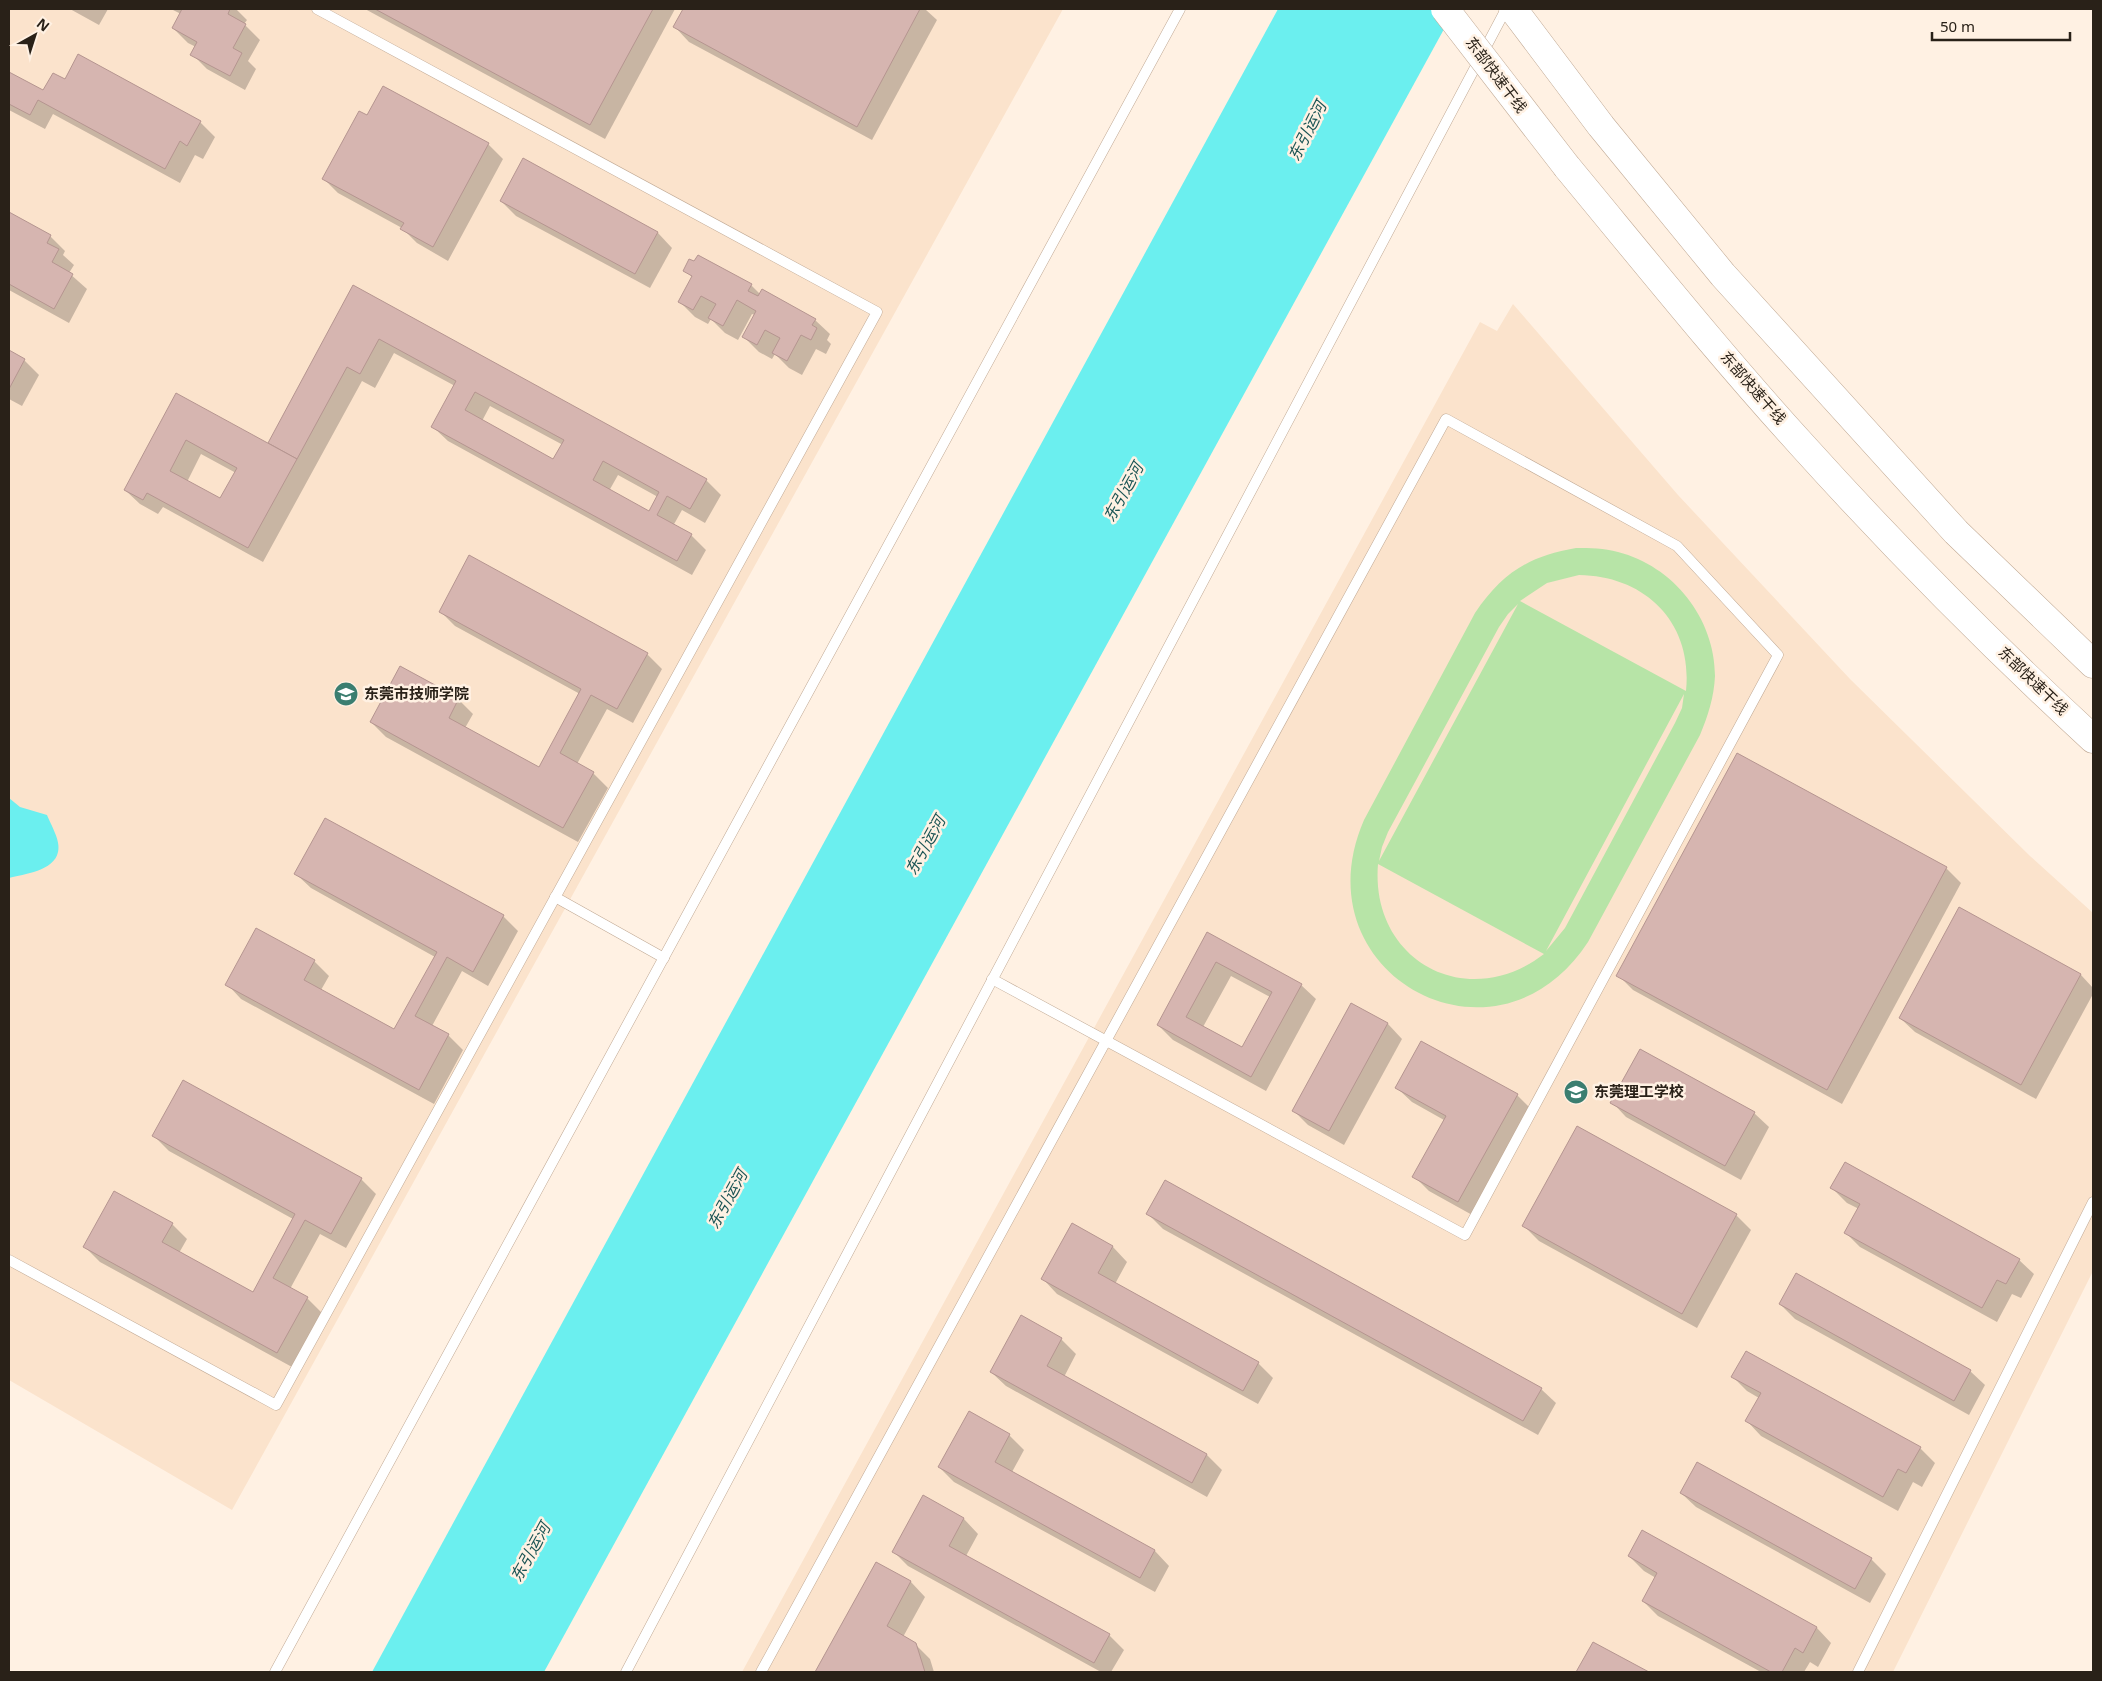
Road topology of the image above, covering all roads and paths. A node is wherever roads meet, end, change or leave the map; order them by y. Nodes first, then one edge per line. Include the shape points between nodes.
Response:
1 (317, 9) edge
2 (1180, 9) edge
3 (1445, 9) edge
4 (1506, 9) edge
5 (1513, 9) edge
6 (2093, 664) edge
7 (2093, 739) edge
8 (555, 898) junction
9 (664, 958) junction
10 (992, 979) junction
11 (1106, 1041) junction
12 (2093, 1202) edge
13 (9, 1260) edge
14 (275, 1672) edge
15 (626, 1672) edge
16 (761, 1672) edge
17 (1858, 1672) edge

1 - 8 lane via 877,312
2 - 9 lane
3 - 7 highway, 东部快速干线, bridge via 1660,281 1802,444 1934,585
4 - 10 lane
5 - 6 highway via 1601,126 1723,275 1956,532
8 - 9 lane
8 - 13 lane via 276,1405
9 - 14 lane
10 - 11 lane
10 - 15 lane
11 - 11 lane via 1465,1235 1778,654 1677,546 1446,419
11 - 16 lane
12 - 17 lane

